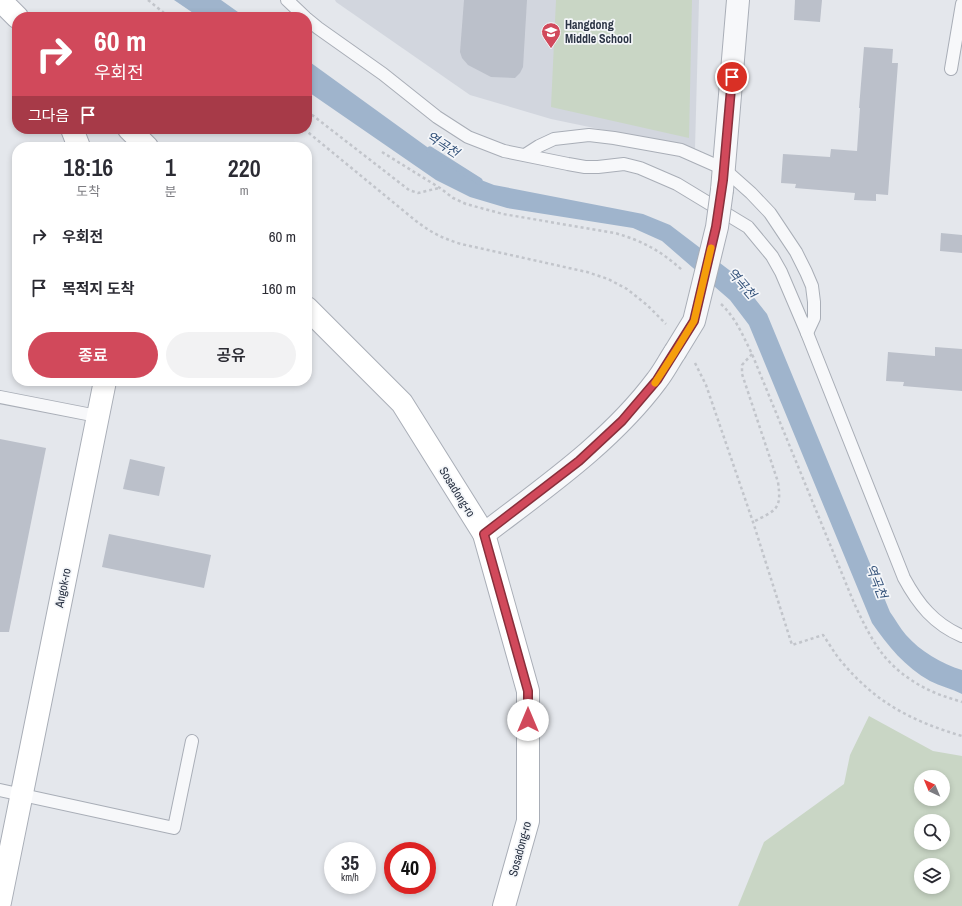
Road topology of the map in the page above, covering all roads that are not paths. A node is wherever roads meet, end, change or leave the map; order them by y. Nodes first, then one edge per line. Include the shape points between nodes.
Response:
1 (0, 0) edge
2 (287, 0) edge
3 (738, 0) edge
4 (962, 4) edge
5 (12, 12) edge
6 (300, 12) edge
7 (312, 23) edge
8 (951, 69) dead end
9 (134, 134) edge
10 (142, 142) edge
11 (525, 155) junction
12 (723, 180) junction
13 (312, 313) edge
14 (807, 333) junction
15 (104, 386) edge
16 (0, 397) edge
17 (97, 416) junction
18 (484, 534) junction
19 (962, 636) edge
20 (192, 741) dead end
21 (0, 790) edge
22 (22, 795) junction
23 (0, 902) edge
24 (504, 906) edge

1 - 5 street
2 - 6 lane
3 - 12 street
4 - 8 lane
7 - 11 lane via 455,129 486,145
9 - 10 street
11 - 12 lane via 554,139 588,135 614,138 681,150
11 - 14 lane via 585,167 624,164 640,168 678,184 748,227 772,256 781,272
12 - 14 lane via 752,193 788,239 812,286 814,318
12 - 18 street, bridge via 716,227 694,321 657,380 622,421 579,461
13 - 18 street, Sosadong-ro via 402,403
14 - 19 lane via 904,578 922,608
15 - 17 street, Angok-ro
16 - 17 lane
17 - 22 street, Angok-ro
18 - 24 street, Sosadong-ro via 528,691 528,821
20 - 22 lane via 174,828
21 - 22 lane
22 - 23 street, Angok-ro

